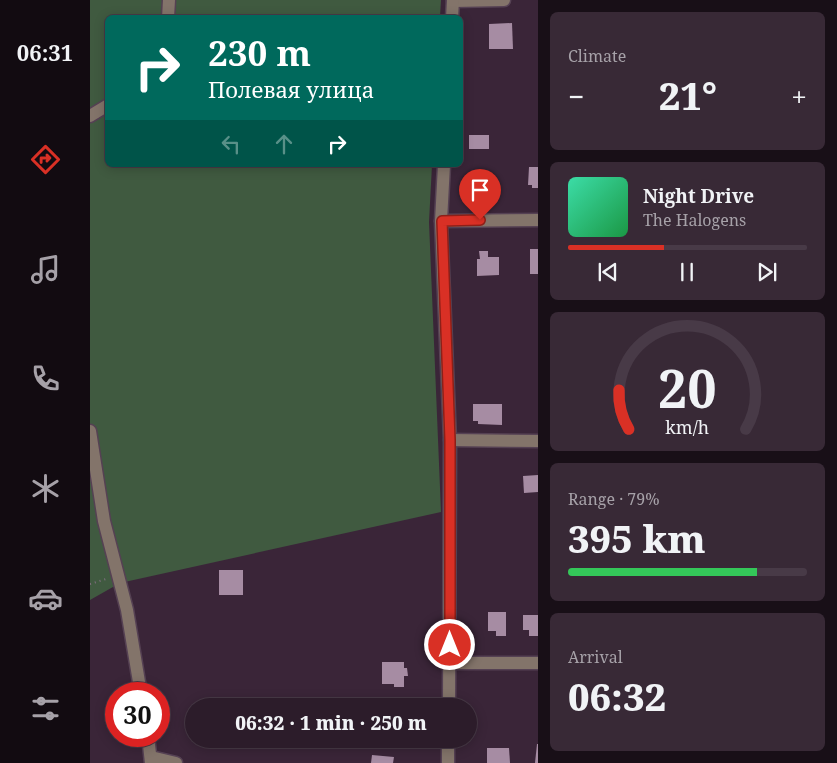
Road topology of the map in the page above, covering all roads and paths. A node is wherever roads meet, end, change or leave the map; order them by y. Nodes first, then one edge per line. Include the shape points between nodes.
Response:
1 (169, 0) edge
2 (453, 0) edge
3 (504, 0) edge
4 (168, 15) edge
5 (452, 15) edge
6 (105, 107) edge
7 (90, 116) edge
8 (444, 167) edge
9 (538, 220) edge
10 (442, 221) junction
11 (90, 431) edge
12 (450, 440) junction
13 (538, 441) edge
14 (118, 574) junction
15 (90, 584) edge
16 (450, 663) junction
17 (538, 663) edge
18 (139, 682) edge
19 (449, 698) edge
20 (149, 747) edge
21 (448, 748) edge
22 (151, 760) edge
23 (176, 763) edge
24 (448, 763) edge

1 - 4 street
2 - 3 street
2 - 5 street
6 - 7 street
8 - 10 street
9 - 10 street
10 - 12 street
11 - 14 street via 104,521
12 - 13 street
12 - 16 street
14 - 15 path
14 - 18 street
16 - 17 street
16 - 19 street
20 - 22 street
21 - 24 street
22 - 23 street

